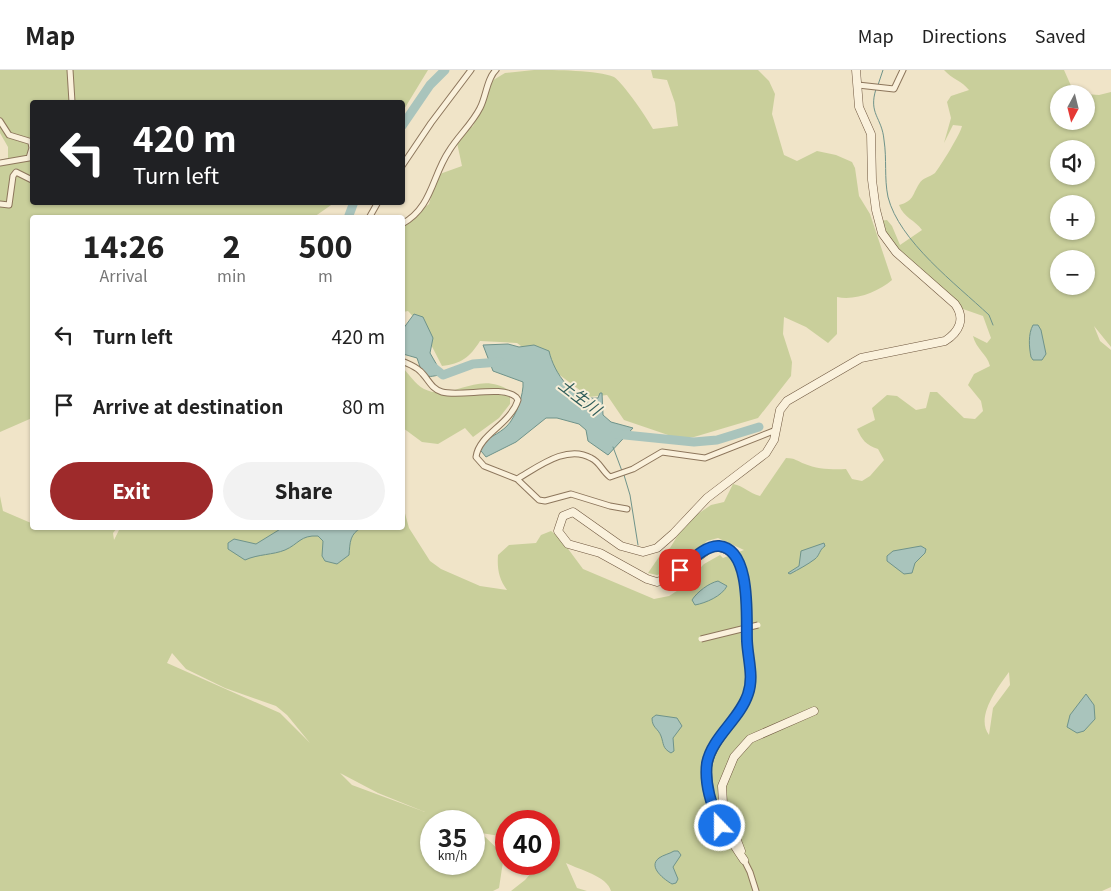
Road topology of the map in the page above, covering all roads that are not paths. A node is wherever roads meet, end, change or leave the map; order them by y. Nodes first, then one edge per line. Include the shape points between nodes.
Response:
1 (70, 70) edge
2 (471, 70) edge
3 (496, 70) edge
4 (856, 70) edge
5 (903, 70) edge
6 (858, 84) junction
7 (72, 100) edge
8 (0, 120) edge
9 (30, 142) edge
10 (30, 155) edge
11 (405, 162) edge
12 (0, 163) edge
13 (30, 179) edge
14 (0, 204) edge
15 (405, 222) edge
16 (405, 363) edge
17 (776, 430) junction
18 (517, 479) junction
19 (627, 509) dead end
20 (758, 625) dead end
21 (701, 639) dead end
22 (814, 712) dead end
23 (744, 860) junction
24 (756, 891) edge

1 - 7 street
2 - 11 street
3 - 15 street via 490,78 481,107 445,157 423,206
4 - 6 street
5 - 6 street via 894,89
6 - 17 street via 858,107 871,134 872,180 882,233 896,252 955,304 959,310 960,326 953,336 931,346 853,361 787,401 780,410
8 - 9 street via 10,135
10 - 12 street via 29,158
13 - 14 street via 16,172 9,205
16 - 18 street via 419,370 432,386 443,392 514,394 518,400 515,409 479,445 476,457 484,466
17 - 18 street via 705,458 662,452 633,469 610,477 592,458 572,452
17 - 23 street via 766,453 707,498 657,548 643,552 621,546 574,512 563,516 558,532 568,544 600,554 657,582 669,578 710,548 718,546 730,550 735,556 747,600 747,642 752,682 740,712 713,748 707,775 710,800 720,826
18 - 19 street via 539,500 572,494
20 - 21 street, bridge
22 - 23 street via 750,739 734,757 725,776 723,804
23 - 24 street

